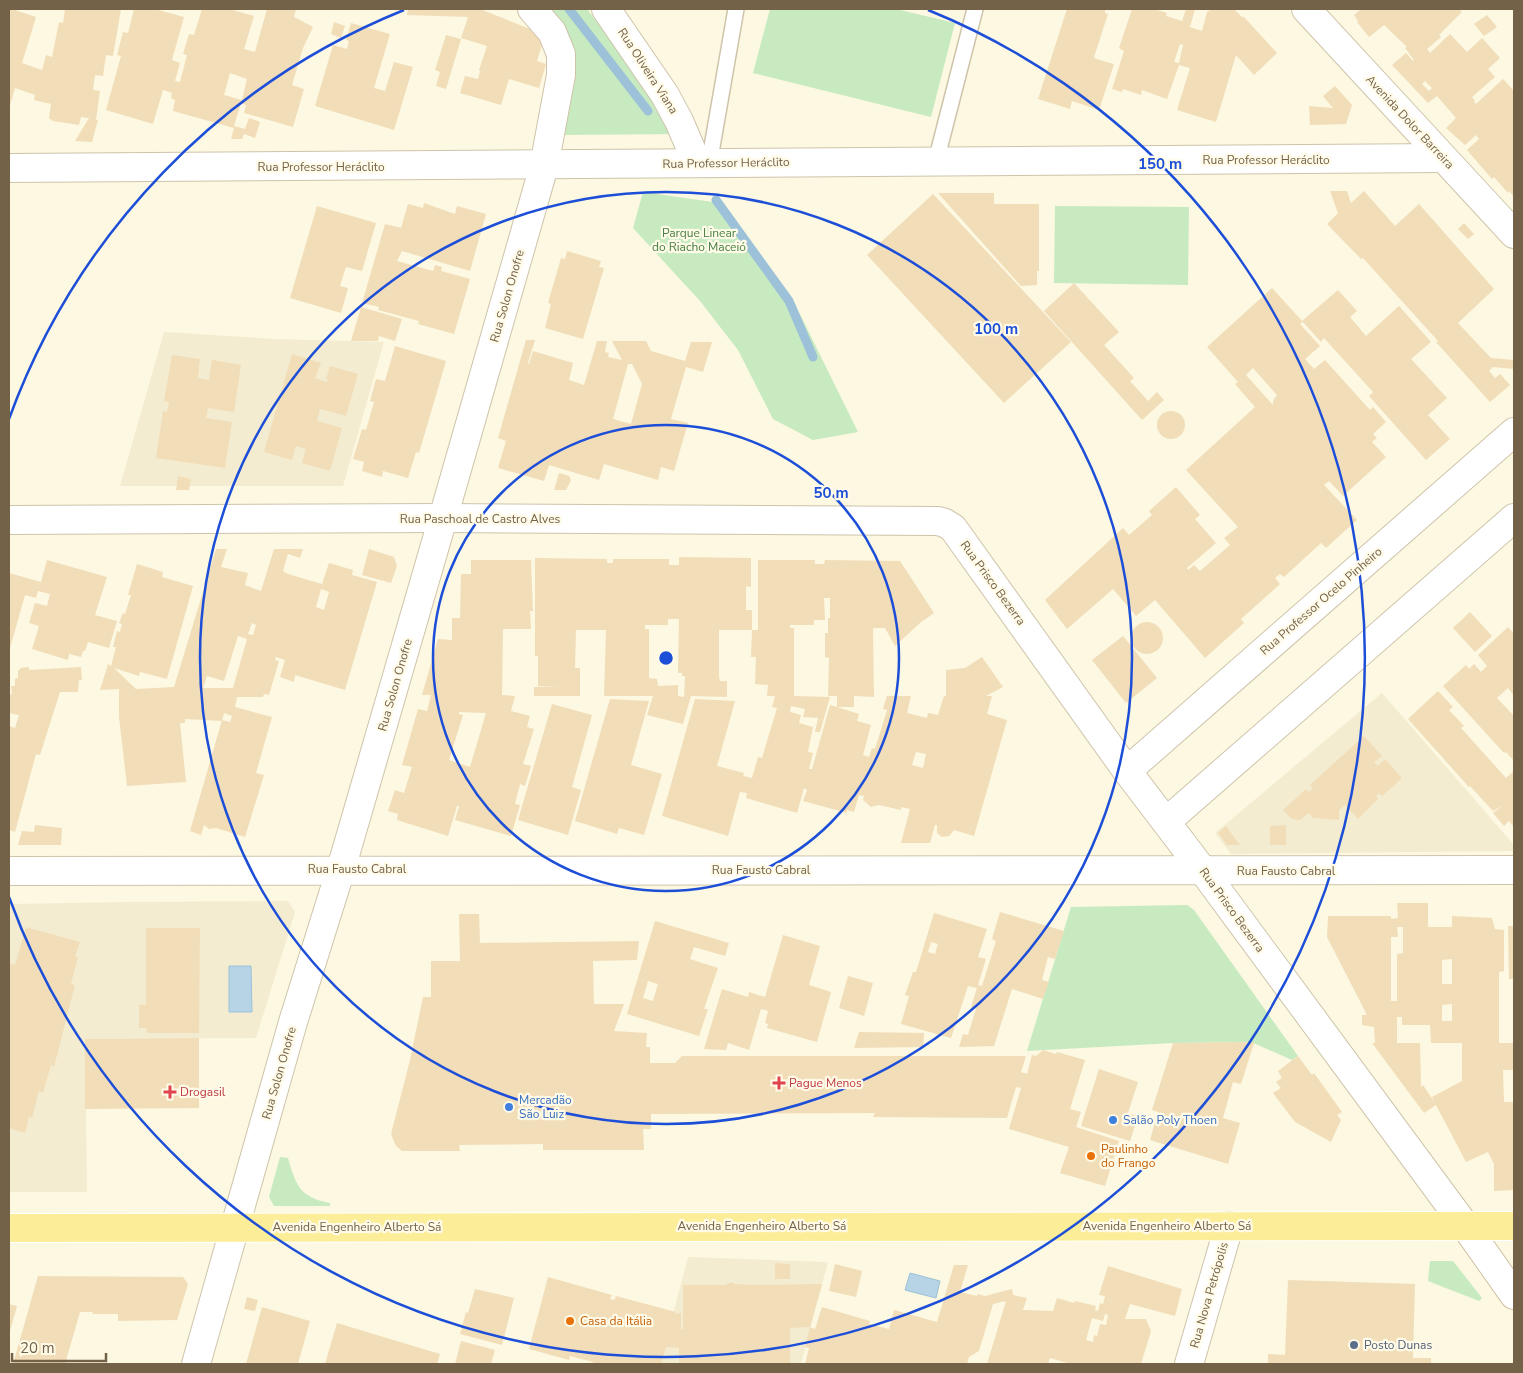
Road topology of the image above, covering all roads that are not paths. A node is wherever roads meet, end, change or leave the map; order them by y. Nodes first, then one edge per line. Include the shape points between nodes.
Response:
1 (532, 9) edge
2 (606, 9) edge
3 (736, 9) edge
4 (975, 9) edge
5 (1306, 9) edge
6 (1444, 158) junction
7 (936, 161) junction
8 (703, 164) junction
9 (544, 166) junction
10 (9, 168) edge
11 (1514, 234) edge
12 (1514, 432) edge
13 (443, 518) junction
14 (1514, 518) edge
15 (9, 520) edge
16 (950, 525) joint
17 (1127, 771) junction
18 (1167, 822) junction
19 (340, 869) junction
20 (1514, 870) edge
21 (9, 871) edge
22 (1204, 872) junction
23 (1229, 1226) junction
24 (1514, 1226) edge
25 (236, 1227) junction
26 (1466, 1227) junction
27 (9, 1228) edge
28 (1514, 1295) edge
29 (196, 1364) edge
30 (1189, 1364) edge

1 - 9 street, Rua Solon Onofre via 552,32 561,54 561,74
2 - 8 street, Rua Oliveira Viana via 665,95
3 - 8 lane
4 - 7 lane
5 - 6 street, Avenida Dolor Barreira
6 - 7 street, Rua Professor Heráclito
6 - 11 street, Avenida Dolor Barreira
7 - 8 street, Rua Professor Heráclito
8 - 9 street, Rua Professor Heráclito
9 - 10 street, Rua Professor Heráclito
9 - 13 street, Rua Solon Onofre
12 - 17 street, Rua Professor Ocelo Pinheiro
13 - 15 street, Rua Paschoal de Castro Alves
13 - 16 street, Rua Paschoal de Castro Alves via 938,521
13 - 19 street, Rua Solon Onofre
14 - 18 street
16 - 17 street, Rua Prisco Bezerra
17 - 18 street, Rua Prisco Bezerra
18 - 22 street, Rua Prisco Bezerra
19 - 21 street, Rua Fausto Cabral
19 - 22 street, Rua Fausto Cabral
19 - 25 street, Rua Solon Onofre
20 - 22 street, Rua Fausto Cabral
22 - 26 street, Rua Prisco Bezerra
23 - 25 main road, Avenida Engenheiro Alberto Sá
23 - 26 main road, Avenida Engenheiro Alberto Sá
23 - 30 street, Rua Nova Petrópolis
24 - 26 main road, Avenida Engenheiro Alberto Sá
25 - 27 main road, Avenida Engenheiro Alberto Sá
25 - 29 street, Rua Solon Onofre
26 - 28 street, Rua Prisco Bezerra

